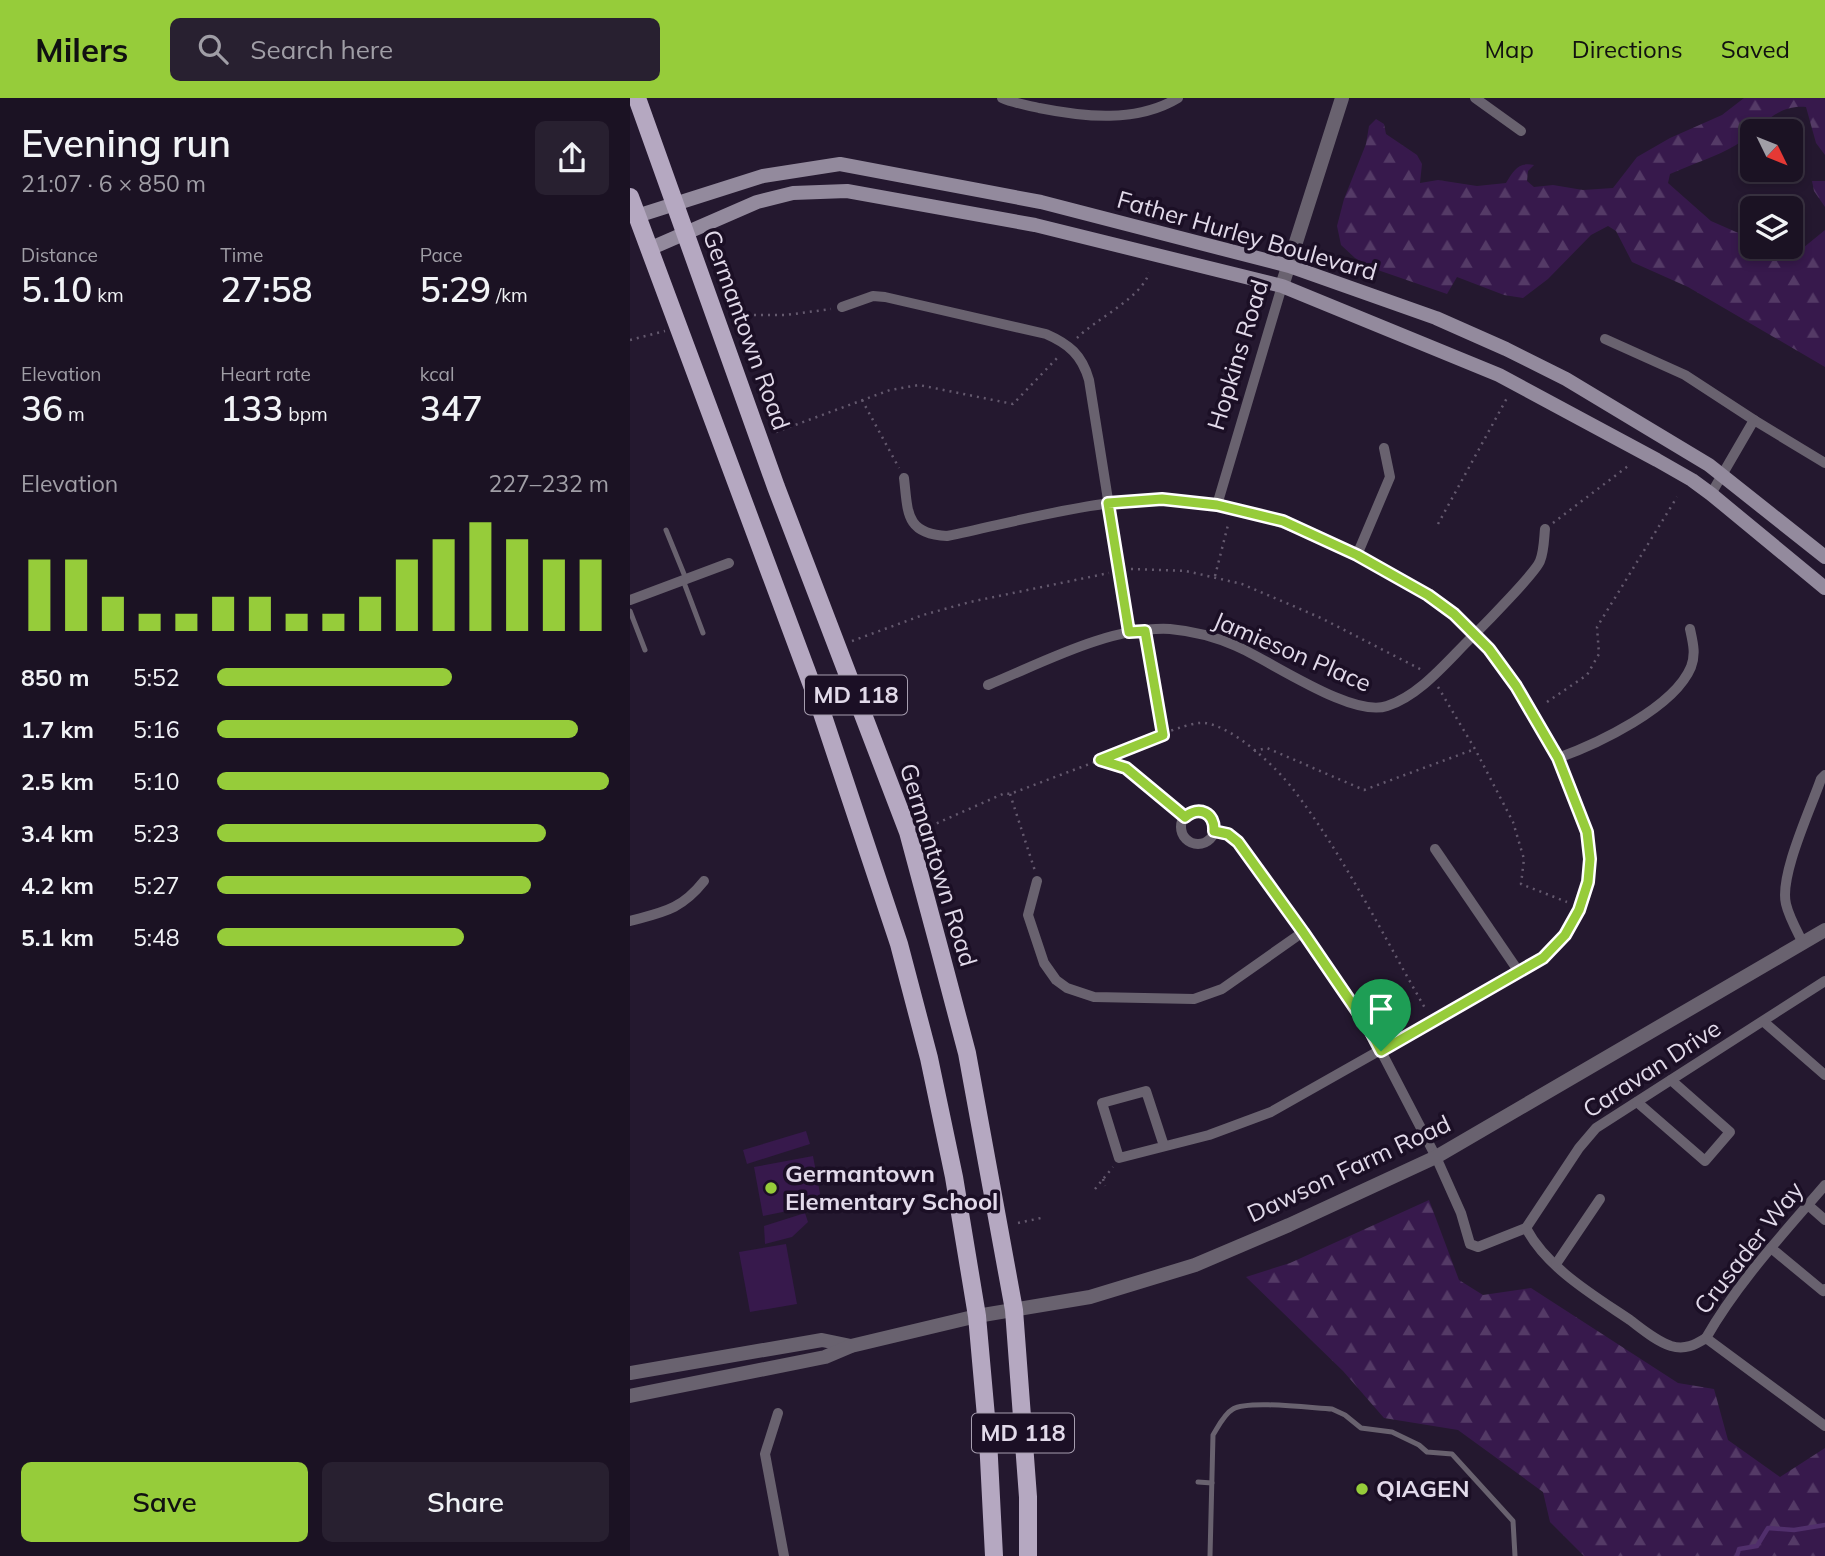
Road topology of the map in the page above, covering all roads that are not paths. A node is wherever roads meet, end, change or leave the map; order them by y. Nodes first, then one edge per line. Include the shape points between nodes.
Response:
1 (637, 98) edge
2 (1002, 98) edge
3 (1178, 98) edge
4 (1342, 98) edge
5 (1475, 98) edge
6 (1521, 131) dead end
7 (630, 197) edge
8 (674, 205) junction
9 (637, 216) junction
10 (685, 233) junction
11 (649, 249) junction
12 (1289, 266) junction
13 (1282, 286) junction
14 (842, 307) road end
15 (1605, 339) dead end
16 (1754, 420) junction
17 (1384, 447) dead end
18 (1825, 463) edge
19 (1721, 473) junction
20 (904, 478) road end
21 (1711, 494) junction
22 (1108, 503) junction
23 (1217, 505) junction
24 (1545, 529) road end
25 (666, 530) dead end
26 (1357, 555) junction
27 (1825, 557) edge
28 (729, 563) dead end
29 (685, 580) junction
30 (1825, 588) edge
31 (631, 596) edge
32 (630, 611) edge
33 (1690, 629) dead end
34 (1129, 632) junction
35 (703, 633) dead end
36 (1475, 634) junction
37 (645, 650) dead end
38 (988, 685) dead end
39 (1558, 758) junction
40 (1825, 775) edge
41 (1214, 831) junction
42 (1435, 849) dead end
43 (704, 881) dead end
44 (1038, 881) road end
45 (630, 921) edge
46 (1825, 930) edge
47 (1303, 932) junction
48 (1803, 943) junction
49 (1519, 972) junction
50 (1825, 981) edge
51 (1764, 1021) junction
52 (1381, 1051) junction
53 (1825, 1075) edge
54 (1671, 1080) junction
55 (1637, 1102) junction
56 (1164, 1146) junction
57 (1436, 1157) junction
58 (1825, 1185) edge
59 (1600, 1199) dead end
60 (1808, 1205) junction
61 (1825, 1220) edge
62 (1526, 1228) junction
63 (1771, 1248) junction
64 (1556, 1264) junction
65 (1825, 1289) edge
66 (1014, 1310) junction
67 (977, 1316) junction
68 (1706, 1338) junction
69 (851, 1346) junction
70 (630, 1373) edge
71 (630, 1396) edge
72 (778, 1413) dead end
73 (1825, 1426) edge
74 (1198, 1482) dead end
75 (1212, 1483) junction
76 (785, 1556) edge
77 (994, 1556) edge
78 (1028, 1556) edge
79 (1210, 1556) edge
80 (1514, 1556) edge

1 - 8 main road, Germantown Road / MD 118
2 - 3 street via 1066,114 1107,117 1144,111
4 - 12 street, Hopkins Road
5 - 6 street
7 - 9 main road, MD 118
8 - 9 main road, Father Hurley Boulevard
8 - 10 main road, Germantown Road / MD 118
8 - 12 main road, Father Hurley Boulevard via 763,176 840,164 1041,202
9 - 11 main road, MD 118
10 - 11 main road, Father Hurley Boulevard
10 - 13 main road, Father Hurley Boulevard via 758,202 793,193 847,191 1035,225
10 - 66 main road, Germantown Road / MD 118 via 908,832 967,1053
11 - 67 main road, MD 118 via 820,707 899,944 954,1177
12 - 13 street, Hopkins Road
12 - 19 main road, Father Hurley Boulevard via 1436,318 1506,349 1566,379
13 - 21 main road, Father Hurley Boulevard via 1499,375
13 - 23 street, Hopkins Road
14 - 22 street via 873,296 885,297 1066,342 1085,366 1089,380
15 - 16 street via 1685,375
16 - 18 street
16 - 19 street
17 - 26 street via 1390,477
19 - 21 street
19 - 27 main road, Father Hurley Boulevard
20 - 22 street via 909,520 935,535
21 - 30 main road, Father Hurley Boulevard
22 - 23 street via 1162,499
22 - 34 street
23 - 26 street via 1283,521
24 - 36 street, Jamieson Place via 1540,562
25 - 29 lane
26 - 36 street via 1428,595
28 - 29 street
29 - 31 street
29 - 35 lane
32 - 37 lane
33 - 39 street via 1695,652 1692,665 1675,690 1628,726
34 - 36 street, Jamieson Place via 1169,629 1212,637 1344,702 1372,708 1387,707 1415,691
34 - 38 street, Jamieson Place via 1110,635
36 - 39 street via 1516,686
39 - 49 street via 1587,832 1588,882 1565,935 1543,958
40 - 48 street via 1787,874 1786,904
41 - 41 street via 1204,843 1189,841 1181,827 1185,817 1195,811 1206,812
41 - 47 street via 1238,842
42 - 49 street
43 - 45 street via 684,903
44 - 47 street via 1028,915 1044,963 1067,988 1094,997 1194,999 1222,989
46 - 48 street, Dawson Farm Road
47 - 52 street
48 - 57 street, Dawson Farm Road
49 - 52 street
50 - 51 street, Caravan Drive
51 - 53 street
51 - 54 street, Caravan Drive
52 - 56 street via 1271,1112
52 - 57 street
54 - 55 street, Caravan Drive
54 - 55 street via 1730,1132 1704,1161
55 - 62 street, Caravan Drive via 1586,1138
56 - 56 street via 1119,1158 1102,1103 1146,1091
57 - 62 street via 1470,1244 1478,1247
57 - 66 street, Dawson Farm Road via 1195,1265 1090,1297
58 - 60 street, Crusader Way
59 - 64 street
60 - 61 street
60 - 63 street, Crusader Way
62 - 64 street
63 - 65 street
63 - 68 street, Crusader Way
64 - 68 street via 1581,1287 1670,1346 1693,1346
66 - 67 street, Dawson Farm Road
66 - 78 main road, Germantown Road / MD 118
67 - 69 street, Dawson Farm Road
67 - 77 main road, MD 118
68 - 73 street
69 - 70 street, Dawson Farm Road via 822,1340
69 - 71 street, Dawson Farm Road via 825,1357
72 - 76 street via 765,1454
74 - 75 lane
75 - 79 lane
75 - 80 lane via 1213,1435 1233,1409 1247,1405 1332,1409 1361,1428 1392,1432 1427,1452 1452,1454 1513,1521

